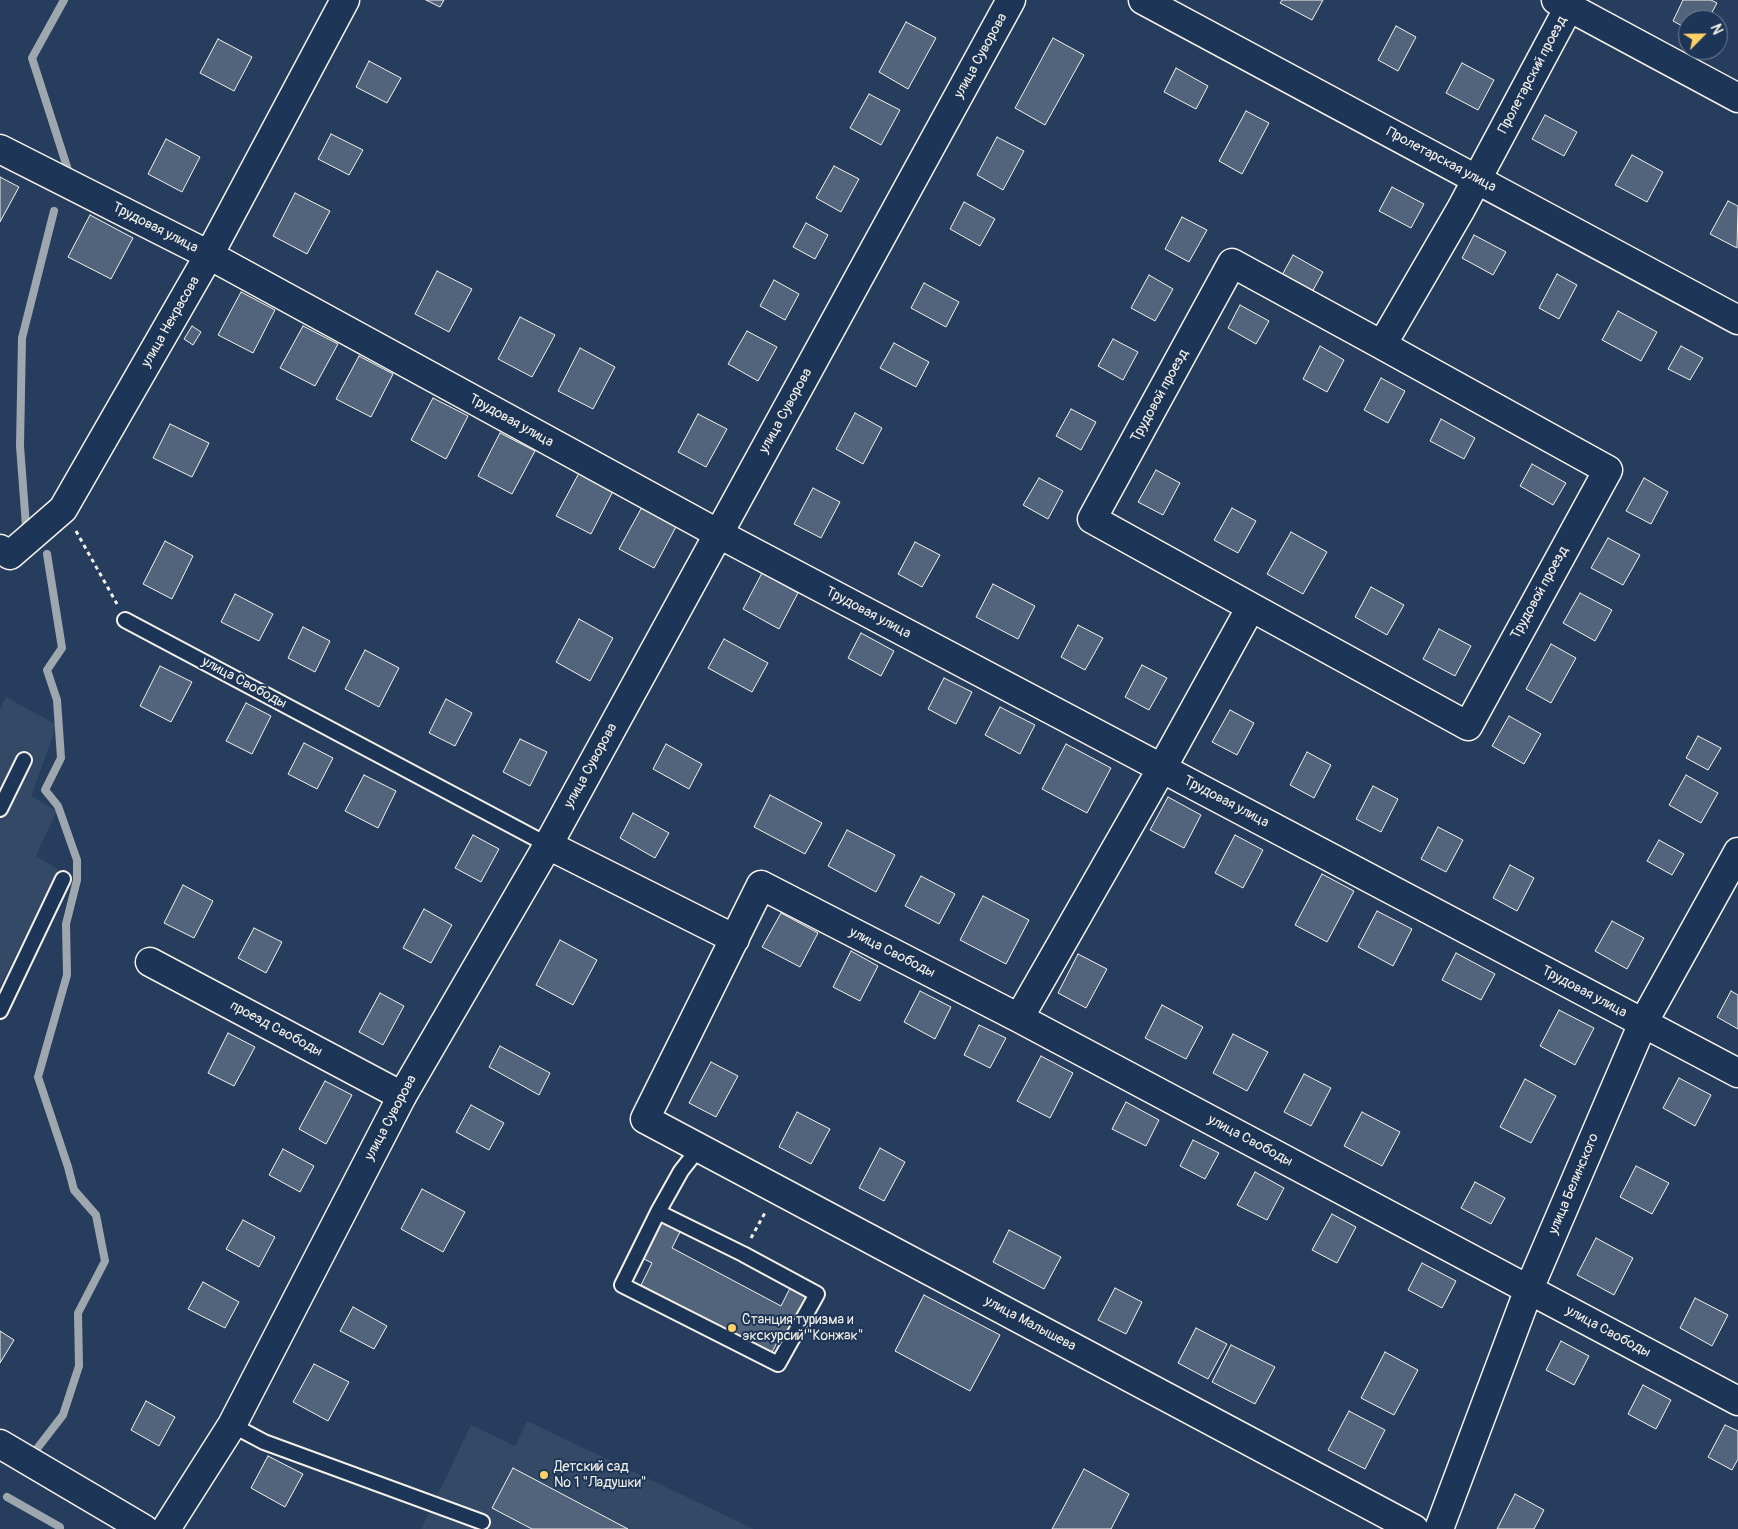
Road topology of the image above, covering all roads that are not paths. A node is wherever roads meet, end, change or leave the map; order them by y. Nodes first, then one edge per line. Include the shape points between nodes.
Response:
1 (345, 0) edge
2 (1011, 0) edge
3 (1143, 0) edge
4 (1562, 4) edge
5 (1738, 98) edge
6 (0, 149) edge
7 (1477, 180) junction
8 (209, 255) junction
9 (1738, 320) edge
10 (1382, 346) junction
11 (719, 534) junction
12 (0, 549) edge
13 (1251, 607) junction
14 (125, 620) road end
15 (24, 760) dead end
16 (1162, 768) junction
17 (0, 809) edge
18 (548, 845) junction
19 (1738, 852) edge
20 (64, 879) dead end
21 (734, 939) junction
22 (150, 962) dead end
23 (0, 1011) edge
24 (1019, 1018) junction
25 (1643, 1023) junction
26 (1738, 1073) edge
27 (402, 1096) junction
28 (699, 1148) junction
29 (658, 1212) junction
30 (1529, 1289) junction
31 (1738, 1401) edge
32 (232, 1425) junction
33 (0, 1444) edge
34 (482, 1522) dead end
35 (144, 1529) edge
36 (166, 1529) edge
37 (1414, 1529) edge
38 (1439, 1529) edge

1 - 8 street, улица Некрасова
2 - 11 street, улица Суворова
3 - 7 street, Пролетарская улица
4 - 5 street, Пролетарский проезд
4 - 7 street, Пролетарский проезд
6 - 8 street, Трудовая улица
7 - 9 street, Пролетарская улица
7 - 10 street, Пролетарский проезд
8 - 11 street, Трудовая улица
8 - 12 street, улица Некрасова via 63,509 10,555
10 - 13 street, Трудовой проезд via 1232,263 1092,519
10 - 13 street, Трудовой проезд via 1608,470 1468,726
11 - 16 street, Трудовая улица
11 - 18 street, улица Суворова
13 - 16 street
14 - 18 lane, улица Свободы
15 - 17 lane
16 - 24 street
16 - 25 street, Трудовая улица
18 - 21 street
18 - 27 street, улица Суворова
19 - 25 street, улица Белинского
20 - 23 lane
21 - 24 street, улица Свободы via 761,885
21 - 28 street, улица Малышева via 645,1119
22 - 27 street, проезд Свободы
24 - 30 street, улица Свободы
25 - 26 street, Трудовая улица
25 - 30 street, улица Белинского
27 - 32 street, улица Суворова
28 - 29 lane via 681,1171
28 - 37 street, улица Малышева
29 - 29 lane via 622,1285 778,1364 817,1294
30 - 31 street, улица Свободы
30 - 38 street, улица Белинского
32 - 34 lane via 264,1442
32 - 36 street, улица Суворова
33 - 35 street

